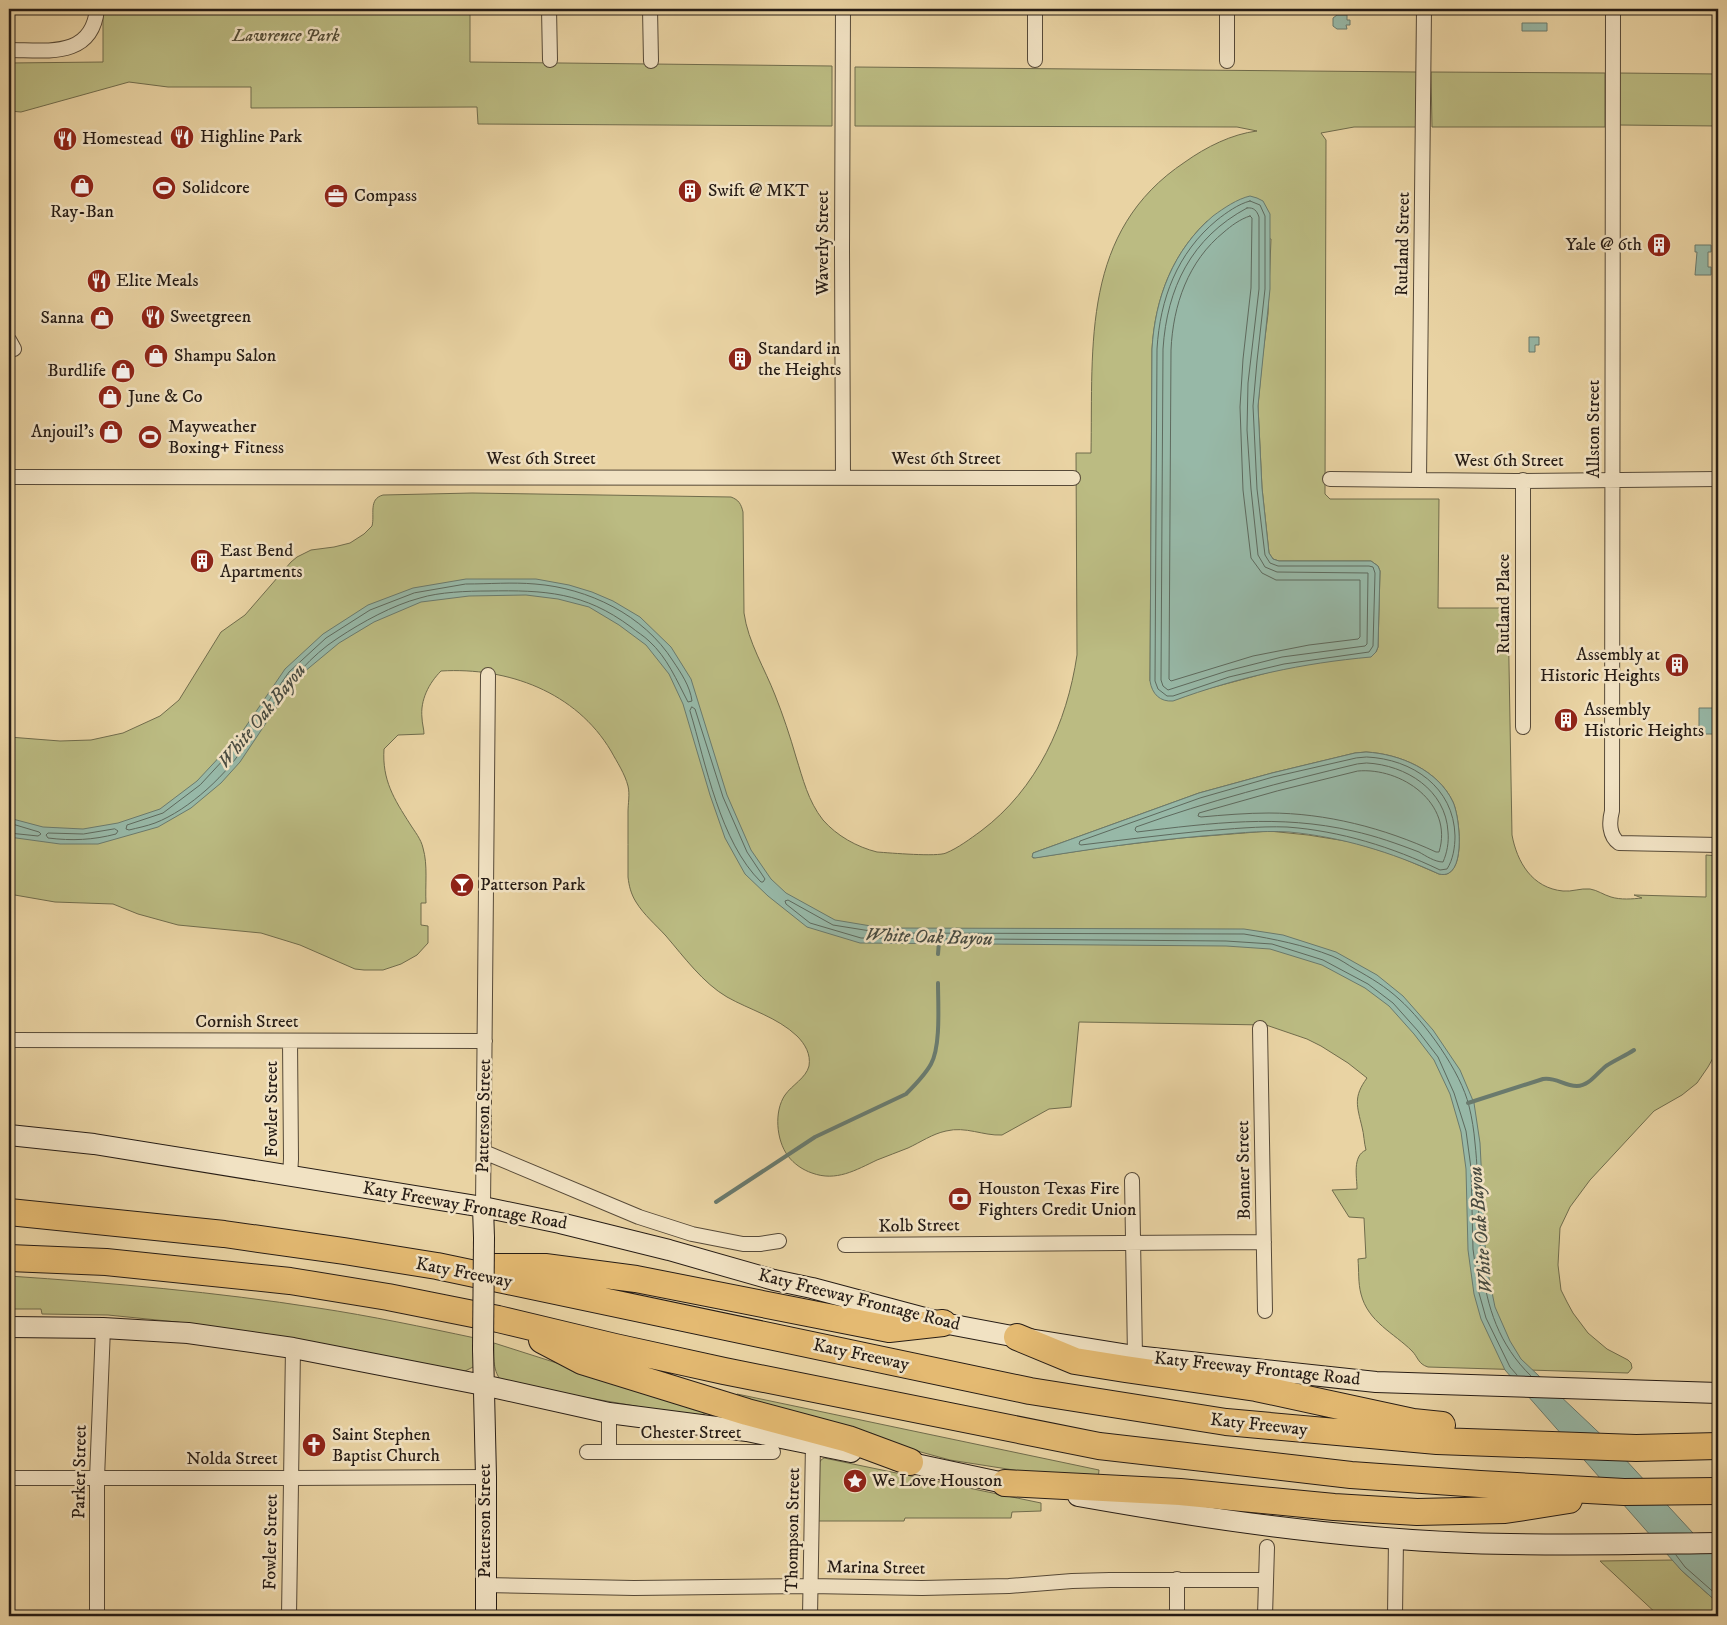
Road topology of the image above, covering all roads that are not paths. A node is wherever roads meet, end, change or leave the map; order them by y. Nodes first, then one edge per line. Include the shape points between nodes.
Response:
1 (549, 9) edge
2 (650, 9) edge
3 (843, 9) edge
4 (1035, 9) edge
5 (1227, 9) edge
6 (1424, 9) edge
7 (1613, 9) edge
8 (97, 14) edge
9 (9, 50) edge
10 (550, 60) dead end
11 (1035, 60) dead end
12 (651, 61) dead end
13 (1227, 61) dead end
14 (9, 477) edge
15 (843, 477) junction
16 (1074, 478) dead end
17 (1330, 479) dead end
18 (1718, 479) edge
19 (1419, 480) junction
20 (1523, 480) junction
21 (1613, 480) junction
22 (488, 675) dead end
23 (1523, 728) dead end
24 (1718, 845) edge
25 (1260, 1028) dead end
26 (9, 1040) edge
27 (290, 1041) junction
28 (485, 1041) junction
29 (9, 1135) edge
30 (484, 1152) junction
31 (290, 1176) junction
32 (1132, 1180) dead end
33 (483, 1207) junction
34 (9, 1212) edge
35 (779, 1241) dead end
36 (1133, 1242) junction
37 (1264, 1242) junction
38 (845, 1246) dead end
39 (9, 1258) edge
40 (437, 1266) junction
41 (1265, 1311) dead end
42 (498, 1319) junction
43 (943, 1323) junction
44 (9, 1327) edge
45 (102, 1328) junction
46 (1017, 1337) junction
47 (293, 1348) junction
48 (1135, 1356) junction
49 (483, 1385) junction
50 (1718, 1393) edge
51 (609, 1413) junction
52 (813, 1444) junction
53 (1718, 1446) edge
54 (1636, 1448) junction
55 (587, 1452) dead end
56 (609, 1452) junction
57 (773, 1452) dead end
58 (910, 1462) junction
59 (486, 1476) junction
60 (9, 1478) edge
61 (97, 1478) junction
62 (291, 1478) junction
63 (1005, 1483) junction
64 (1718, 1491) edge
65 (1624, 1492) junction
66 (1396, 1539) junction
67 (1718, 1543) edge
68 (1267, 1548) dead end
69 (1177, 1579) junction
70 (1265, 1580) junction
71 (486, 1584) junction
72 (810, 1586) junction
73 (97, 1616) edge
74 (289, 1616) edge
75 (486, 1616) edge
76 (810, 1616) edge
77 (1177, 1616) edge
78 (1265, 1616) edge
79 (1395, 1616) edge

1 - 10 street
2 - 12 street
3 - 15 street, Waverly Street
4 - 11 street
5 - 13 street
6 - 19 street, Rutland Street
7 - 21 street, Allston Street
8 - 9 street via 86,39 72,47
14 - 15 street, West 6th Street
15 - 16 street, West 6th Street
17 - 19 street, West 6th Street
18 - 21 street, West 6th Street
19 - 20 street, West 6th Street
20 - 21 street, West 6th Street
20 - 23 street, Rutland Place
21 - 24 street, Allston Street via 1610,827 1616,841 1622,843
22 - 28 street, Patterson Street
25 - 37 street, Bonner Street
26 - 27 street, Cornish Street
27 - 28 street, Cornish Street
27 - 31 street, Fowler Street
28 - 30 street, Patterson Street
29 - 31 main road, Katy Freeway Frontage Road via 94,1144
30 - 33 street, Patterson Street
30 - 35 street via 639,1217 692,1234 743,1244
31 - 33 main road, Katy Freeway Frontage Road
32 - 36 street
33 - 43 main road, Katy Freeway Frontage Road via 670,1250
33 - 49 main road, Patterson Street, bridge
34 - 40 highway, Katy Freeway via 224,1234
36 - 37 street, Kolb Street
36 - 38 street, Kolb Street
36 - 48 street
37 - 41 street, Bonner Street
39 - 42 highway via 106,1262 290,1282
40 - 43 highway via 545,1267 636,1278 888,1329
40 - 54 highway, Katy Freeway via 1075,1399 1226,1422 1437,1441
42 - 58 highway via 582,1360 747,1412 848,1439
42 - 65 highway via 724,1371 1099,1446 1351,1475
43 - 46 main road, Katy Freeway Frontage Road
44 - 45 main road
45 - 47 main road via 188,1333
45 - 61 street, Parker Street
46 - 48 main road, Katy Freeway Frontage Road
46 - 54 highway via 1074,1360 1256,1388 1413,1422
47 - 49 main road
47 - 62 street, Fowler Street
48 - 50 main road, Katy Freeway Frontage Road via 1376,1382
49 - 51 main road
49 - 59 main road, Patterson Street
51 - 52 main road via 746,1431
51 - 56 street
52 - 58 main road
52 - 72 street, Thompson Street
53 - 54 highway, Katy Freeway
55 - 56 street, Chester Street
56 - 57 street, Chester Street
58 - 63 main road
59 - 62 street, Nolda Street
59 - 71 main road, Patterson Street
60 - 61 street, Nolda Street
61 - 62 street, Nolda Street
61 - 73 street, Parker Street
62 - 74 street, Fowler Street
63 - 65 highway via 1180,1492 1417,1512 1505,1510
63 - 66 main road via 1269,1527
64 - 65 highway
66 - 67 main road via 1542,1544
66 - 79 street
68 - 70 street
69 - 70 street, Marina Street
69 - 72 street, Marina Street via 1072,1580 932,1588
69 - 77 street
70 - 78 street
71 - 72 street, Marina Street via 634,1588
71 - 75 main road, Patterson Street
72 - 76 street, Thompson Street

